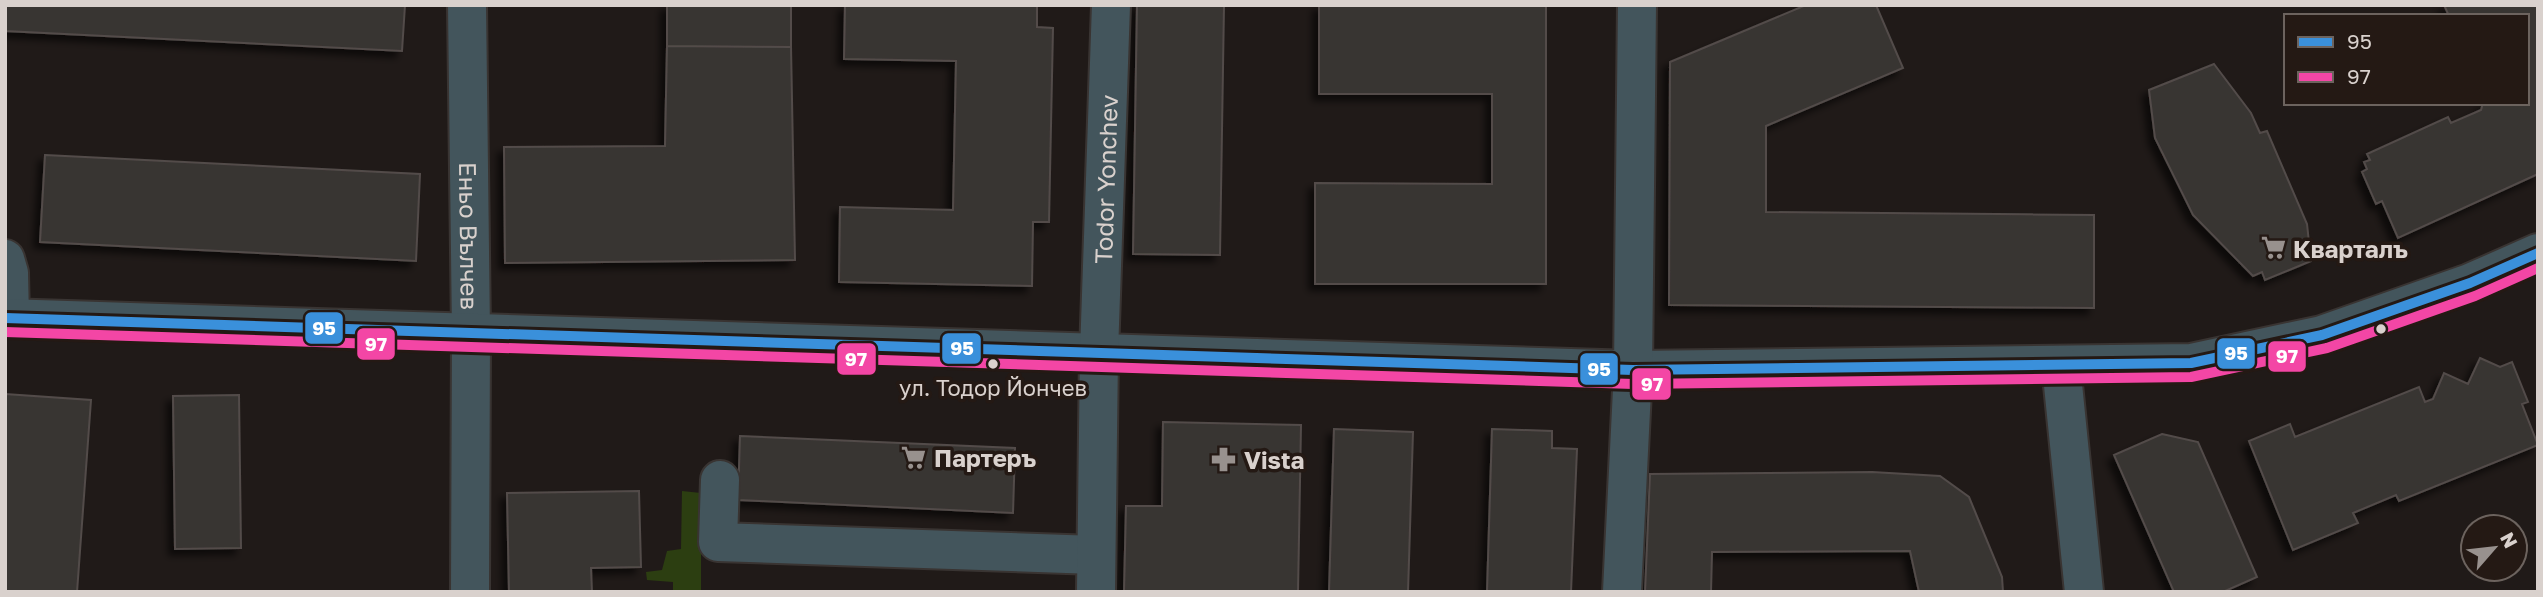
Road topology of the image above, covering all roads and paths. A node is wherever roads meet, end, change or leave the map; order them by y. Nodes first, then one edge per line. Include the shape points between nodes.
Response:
1 (467, 5) edge
2 (1111, 5) edge
3 (1637, 5) edge
4 (2538, 253) edge
5 (5, 258) edge
6 (8, 318) edge
7 (471, 332) junction
8 (1099, 353) junction
9 (2061, 365) junction
10 (1633, 370) junction
11 (720, 480) dead end
12 (1096, 573) edge
13 (470, 592) edge
14 (1622, 592) edge
15 (2084, 592) edge

1 - 7 street, Еньо Вълчев
2 - 8 street, Todor Yonchev
3 - 10 street
4 - 9 street via 2470,283 2322,335 2192,363
5 - 6 street
6 - 7 street
7 - 8 street
7 - 13 street, Еньо Вълчев
8 - 10 street
8 - 12 street, Todor Yonchev
9 - 10 street
9 - 15 street
10 - 14 street
11 - 12 street via 718,542

